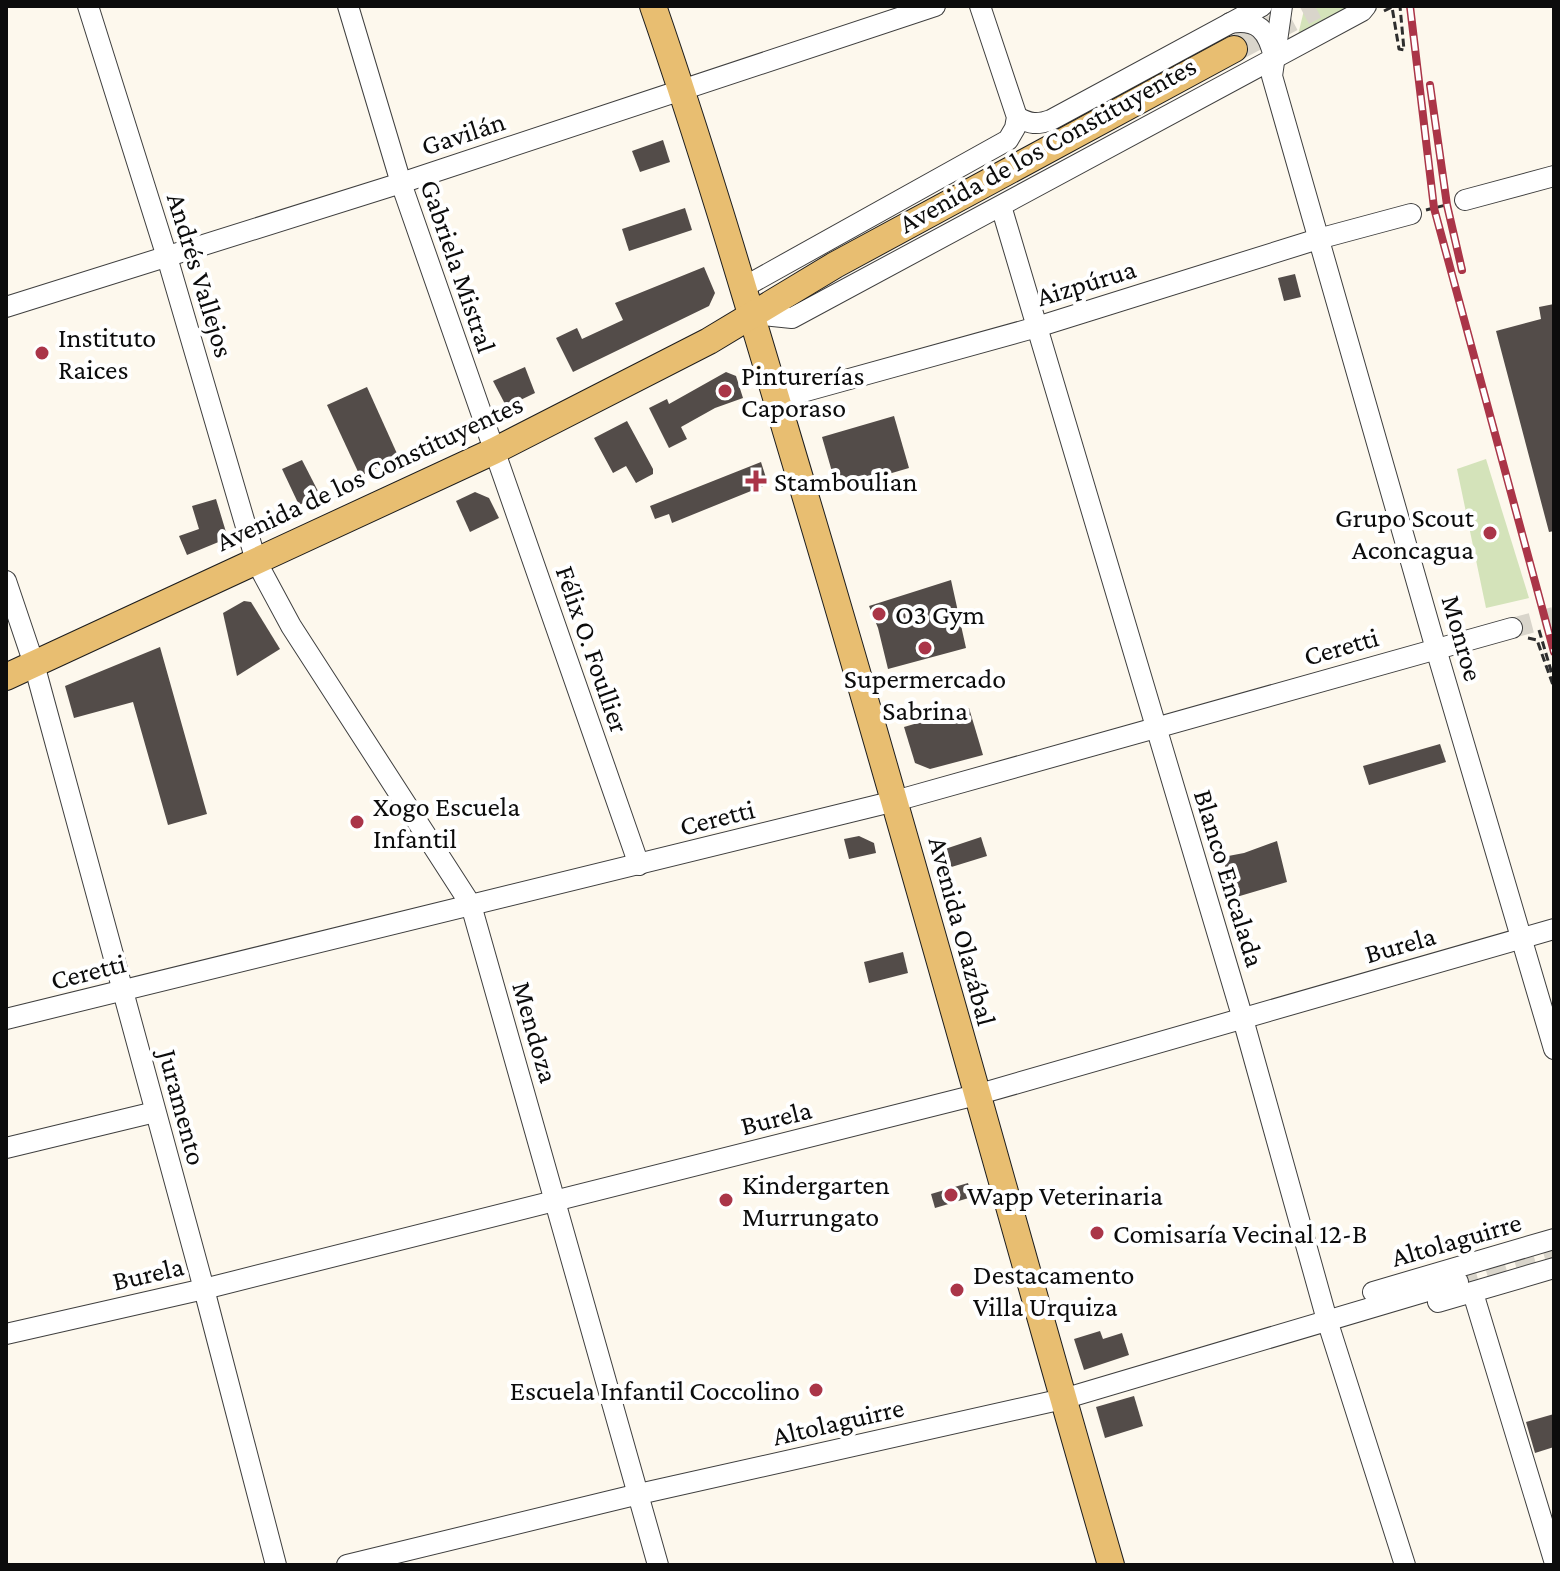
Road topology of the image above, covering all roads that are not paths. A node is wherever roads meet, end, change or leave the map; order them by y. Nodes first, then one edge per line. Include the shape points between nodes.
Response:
1 (88, 6) edge
2 (348, 6) edge
3 (653, 6) edge
4 (935, 6) edge
5 (980, 6) edge
6 (1262, 6) edge
7 (1282, 6) edge
8 (1366, 6) edge
9 (1231, 36) junction
10 (1274, 57) junction
11 (682, 90) junction
12 (1017, 117) junction
13 (1554, 176) edge
14 (401, 183) junction
15 (1465, 200) road end
16 (1001, 206) junction
17 (1411, 214) road end
18 (1318, 239) junction
19 (167, 257) junction
20 (744, 287) junction
21 (6, 307) edge
22 (752, 314) junction
23 (1037, 327) junction
24 (777, 399) junction
25 (494, 451) junction
26 (256, 561) junction
27 (6, 581) edge
28 (1524, 631) tunnel mouth
29 (1436, 649) junction
30 (34, 664) junction
31 (6, 677) edge
32 (1156, 728) junction
33 (895, 801) junction
34 (639, 865) junction
35 (471, 905) junction
36 (1554, 929) edge
37 (1522, 938) junction
38 (123, 991) junction
39 (6, 1019) edge
40 (1243, 1019) junction
41 (1554, 1049) edge
42 (976, 1095) junction
43 (155, 1112) junction
44 (6, 1148) edge
45 (555, 1202) junction
46 (1554, 1239) edge
47 (1554, 1268) edge
48 (1465, 1287) junction
49 (204, 1289) junction
50 (1332, 1318) junction
51 (6, 1334) edge
52 (1063, 1399) junction
53 (639, 1494) junction
54 (1554, 1560) edge
55 (276, 1565) edge
56 (347, 1565) edge
57 (658, 1565) edge
58 (1111, 1565) edge
59 (1405, 1565) edge

1 - 19 street, Andrés Vallejos
2 - 14 street, Gabriela Mistral
3 - 11 main road, Avenida Olazábal
4 - 11 street, Gavilán
5 - 12 street
6 - 9 street, Avenida de los Constituyentes
7 - 10 street
8 - 10 street, Avenida de los Constituyentes
9 - 10 street via 1244,21 1255,24 1265,33
9 - 12 street, Avenida de los Constituyentes via 1051,120 1029,124
9 - 22 main road, Avenida de los Constituyentes
10 - 16 street, Avenida de los Constituyentes
10 - 18 street, Monroe via 1272,76
11 - 14 street, Gavilán
11 - 20 main road, Avenida Olazábal
12 - 20 street, Avenida de los Constituyentes via 1008,140 998,147
13 - 15 street
14 - 19 street, Gavilán
14 - 25 street, Gabriela Mistral
16 - 22 street, Avenida de los Constituyentes via 792,318
16 - 23 street, Blanco Encalada
17 - 18 street, Aizpúrua
18 - 23 street, Aizpúrua
18 - 29 street, Monroe
19 - 21 street, Gavilán
19 - 26 street, Andrés Vallejos
20 - 22 main road, Avenida Olazábal
22 - 24 main road, Avenida Olazábal
22 - 25 main road, Avenida de los Constituyentes
23 - 24 street, Aizpúrua
23 - 32 street, Blanco Encalada
24 - 33 main road, Avenida Olazábal
25 - 26 main road, Avenida de los Constituyentes
25 - 34 street, Félix O. Foullier
26 - 30 main road, Avenida de los Constituyentes
26 - 35 street, Mendoza via 291,626
27 - 30 street, Juramento
28 - 29 street, Ceretti via 1517,640 1466,652
29 - 32 street, Ceretti
29 - 37 street, Monroe
30 - 31 main road, Avenida de los Constituyentes
30 - 38 street, Juramento
32 - 33 street, Ceretti
32 - 40 street, Blanco Encalada
33 - 34 street, Ceretti
33 - 42 main road, Avenida Olazábal
34 - 35 street, Ceretti
35 - 38 street, Ceretti
35 - 45 street, Mendoza
36 - 37 street, Burela
37 - 40 street, Burela
37 - 41 street, Monroe
38 - 39 street, Ceretti
38 - 43 street, Juramento
40 - 42 street, Burela
40 - 50 street, Blanco Encalada
42 - 45 street, Burela
42 - 52 main road, Avenida Olazábal
43 - 44 street
43 - 49 street, Juramento
45 - 49 street, Burela
45 - 53 street, Mendoza
46 - 50 street, Altolaguirre via 1348,1299
47 - 48 street, Altolaguirre
48 - 50 street, Altolaguirre via 1357,1322
48 - 54 street
49 - 51 street, Burela
49 - 55 street, Juramento
50 - 52 street, Altolaguirre
50 - 59 street, Blanco Encalada
52 - 53 street, Altolaguirre
52 - 58 main road, Avenida Olazábal
53 - 56 street, Altolaguirre
53 - 57 street, Mendoza

